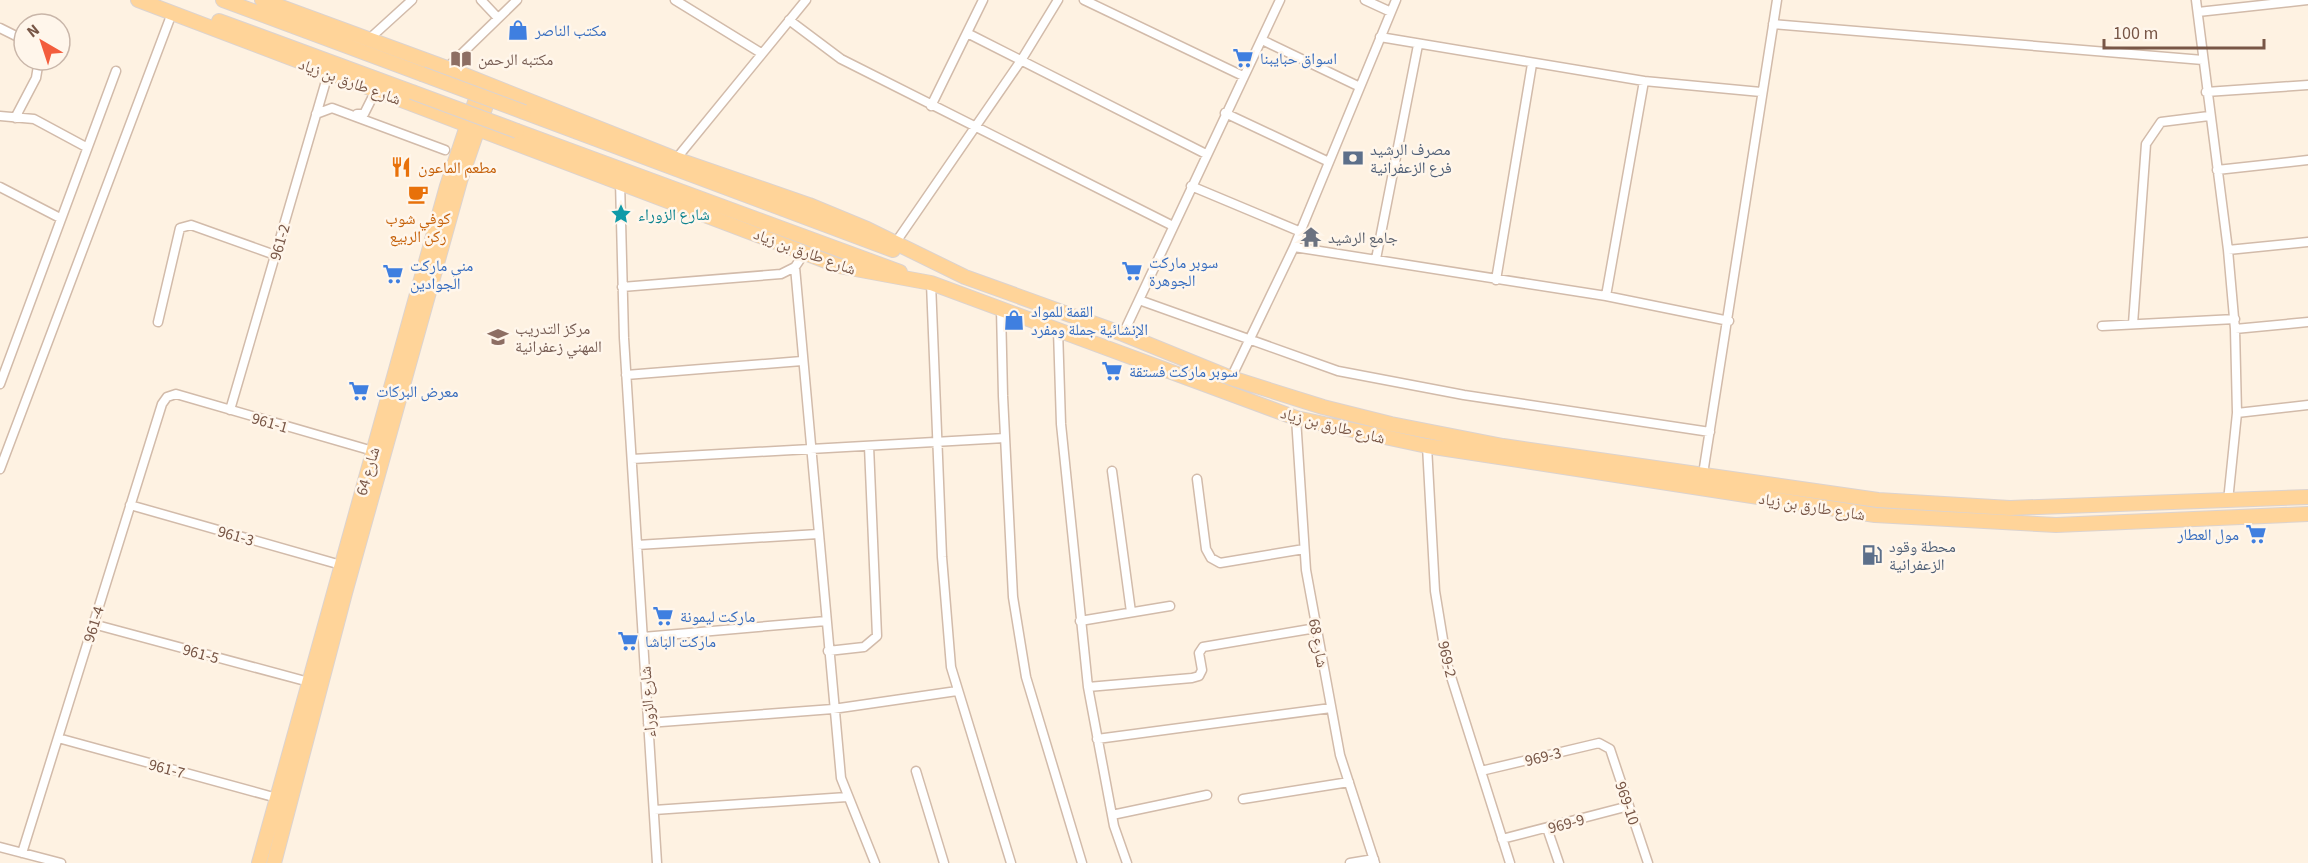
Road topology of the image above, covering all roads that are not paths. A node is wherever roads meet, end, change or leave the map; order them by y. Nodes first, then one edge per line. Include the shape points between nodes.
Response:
1 (138, 0) edge
2 (160, 0) edge
3 (223, 0) edge
4 (262, 0) edge
5 (412, 0) edge
6 (481, 0) edge
7 (517, 0) edge
8 (675, 0) edge
9 (983, 0) edge
10 (1058, 0) edge
11 (1084, 0) edge
12 (1279, 0) edge
13 (1365, 0) edge
14 (1396, 0) edge
15 (1777, 0) edge
16 (2196, 0) edge
17 (2308, 0) edge
18 (804, 1) edge
19 (1391, 12) junction
20 (2198, 12) junction
21 (172, 13) junction
22 (498, 18) junction
23 (789, 20) junction
24 (1773, 24) junction
25 (967, 33) junction
26 (1380, 37) junction
27 (368, 40) junction
28 (1262, 40) junction
29 (1418, 45) junction
30 (761, 53) junction
31 (1022, 58) junction
32 (2203, 60) junction
33 (1532, 64) junction
34 (447, 68) junction
35 (116, 71) dead end
36 (37, 72) edge
37 (328, 74) junction
38 (1243, 76) junction
39 (1644, 81) junction
40 (488, 84) junction
41 (2308, 85) edge
42 (1360, 87) junction
43 (376, 90) junction
44 (1761, 92) junction
45 (2206, 92) junction
46 (931, 106) junction
47 (1225, 113) junction
48 (316, 114) junction
49 (356, 114) junction
50 (0, 116) edge
51 (2209, 116) junction
52 (15, 118) junction
53 (473, 127) junction
54 (972, 127) junction
55 (86, 147) junction
56 (445, 150) dead end
57 (1206, 154) junction
58 (676, 159) junction
59 (2308, 160) edge
60 (1329, 162) junction
61 (2217, 170) junction
62 (620, 181) junction
63 (1191, 186) junction
64 (0, 187) edge
65 (60, 218) junction
66 (1173, 226) junction
67 (1300, 232) junction
68 (896, 242) junction
69 (2308, 242) edge
70 (1294, 247) junction
71 (2228, 250) junction
72 (805, 252) junction
73 (275, 255) junction
74 (1376, 259) junction
75 (795, 267) junction
76 (965, 277) junction
77 (1496, 280) junction
78 (931, 283) junction
79 (622, 287) junction
80 (1606, 296) junction
81 (1138, 300) junction
82 (1001, 309) junction
83 (2235, 319) junction
84 (1729, 321) junction
85 (158, 322) dead end
86 (2308, 322) edge
87 (2133, 324) junction
88 (2102, 326) dead end
89 (2235, 329) junction
90 (1058, 330) junction
91 (1123, 334) junction
92 (1250, 340) junction
93 (802, 361) junction
94 (626, 375) junction
95 (1231, 378) junction
96 (0, 384) edge
97 (167, 397) joint
98 (2308, 405) edge
99 (230, 410) junction
100 (2236, 413) junction
101 (1296, 418) junction
102 (1710, 432) junction
103 (1005, 438) junction
104 (937, 442) junction
105 (869, 446) junction
106 (1427, 446) junction
107 (810, 448) junction
108 (373, 451) junction
109 (632, 459) junction
110 (0, 469) edge
111 (1112, 471) dead end
112 (1703, 474) junction
113 (1197, 480) dead end
114 (2308, 496) edge
115 (2228, 501) junction
116 (130, 505) junction
117 (2308, 514) edge
118 (818, 534) junction
119 (637, 545) junction
120 (1304, 549) junction
121 (341, 565) junction
122 (1170, 606) dead end
123 (1131, 612) junction
124 (826, 621) junction
125 (1080, 621) junction
126 (93, 624) junction
127 (1316, 628) junction
128 (643, 637) junction
129 (828, 651) junction
130 (309, 682) junction
131 (1088, 687) junction
132 (957, 691) junction
133 (1331, 708) junction
134 (833, 709) junction
135 (648, 723) junction
136 (58, 738) junction
137 (1097, 739) junction
138 (1604, 745) joint
139 (916, 771) dead end
140 (1481, 771) junction
141 (1349, 782) junction
142 (1207, 795) dead end
143 (847, 797) junction
144 (277, 798) junction
145 (1243, 799) dead end
146 (1629, 806) junction
147 (654, 810) junction
148 (1112, 814) junction
149 (1547, 828) junction
150 (1502, 839) junction
151 (0, 847) edge
152 (22, 853) junction
153 (1375, 861) edge
154 (61, 863) edge
155 (259, 863) edge
156 (274, 863) edge
157 (657, 863) edge
158 (875, 863) edge
159 (944, 863) edge
160 (1011, 863) edge
161 (1082, 863) edge
162 (1127, 863) edge
163 (1350, 863) edge
164 (1510, 863) edge
165 (1559, 863) edge
166 (1648, 863) edge

1 - 21 main road, شارع طارق بن زياد
2 - 78 main road, bridge
3 - 76 main road, bridge
4 - 27 main road, شارع طارق بن زياد
5 - 27 street
6 - 22 street
7 - 22 street
8 - 30 street
9 - 25 street
10 - 31 street
11 - 38 street
12 - 28 street
13 - 19 street
14 - 19 street
15 - 24 street
16 - 20 street
17 - 20 street
18 - 23 street
19 - 26 street
20 - 32 street
21 - 37 main road, شارع طارق بن زياد
21 - 110 street
22 - 34 street
23 - 30 street
23 - 46 street via 841,59
24 - 32 street
24 - 44 street
25 - 31 street
25 - 46 street
26 - 29 street
26 - 42 street
27 - 34 main road, شارع طارق بن زياد
28 - 38 street
28 - 42 street
29 - 33 street
29 - 74 street
30 - 58 street
31 - 54 street
31 - 57 street
32 - 45 street
33 - 39 street
33 - 77 street
34 - 40 main road, شارع طارق بن زياد
35 - 55 street
36 - 52 street
37 - 43 main road, شارع طارق بن زياد
37 - 48 street, 961-2
38 - 47 street
39 - 44 street
39 - 80 street
40 - 53 main road, شارع 64
40 - 58 main road, شارع طارق بن زياد
41 - 45 street
42 - 60 street
43 - 49 street via 364,114
43 - 53 main road, شارع طارق بن زياد
44 - 84 street
45 - 51 street
46 - 54 street
47 - 57 street
47 - 60 street
48 - 49 street via 332,108
48 - 73 street, 961-2
49 - 56 street
50 - 52 street
51 - 61 street
51 - 87 street via 2160,122 2145,144
52 - 55 street via 34,119
53 - 62 main road, شارع طارق بن زياد
53 - 108 main road, شارع 64 via 447,186
53 - 156 main road, شارع 64
54 - 66 street
54 - 68 street
55 - 65 street
57 - 63 street
58 - 68 main road, شارع طارق بن زياد via 790,197
59 - 61 street
60 - 67 street
61 - 71 street
62 - 72 main road, شارع طارق بن زياد
62 - 79 street, شارع الزوراء
63 - 66 street
63 - 67 street
64 - 65 street
65 - 96 street
66 - 81 street
67 - 70 street
68 - 76 main road, شارع طارق بن زياد
69 - 71 street
70 - 74 street
70 - 92 street
71 - 83 street
72 - 75 street
72 - 78 main road, شارع طارق بن زياد via 838,266
73 - 85 street via 184,225 180,228
73 - 99 street, 961-2
74 - 77 street
75 - 79 street via 781,274
75 - 93 street
76 - 91 main road, شارع طارق بن زياد
77 - 80 street
78 - 82 main road, شارع طارق بن زياد
78 - 104 street
79 - 94 street, شارع الزوراء
80 - 84 street
81 - 91 street
81 - 92 street
82 - 90 main road, شارع طارق بن زياد
82 - 103 street
83 - 87 street
83 - 89 street
84 - 102 street
86 - 89 street
87 - 88 street
89 - 100 street
90 - 101 main road, شارع طارق بن زياد
90 - 125 street via 1061,423
91 - 95 main road, شارع طارق بن زياد
92 - 95 street
92 - 102 street via 1338,371 1464,395
93 - 94 street
93 - 107 street
94 - 109 street, شارع الزوراء
95 - 112 main road, شارع طارق بن زياد via 1391,424 1503,446
97 - 99 street, 961-1 via 176,394
97 - 116 street, 961-4
98 - 100 street
99 - 108 street, 961-1
100 - 115 street
101 - 106 main road, شارع طارق بن زياد
101 - 120 street, شارع 68
102 - 112 street
103 - 104 street
103 - 161 street via 1013,597 1026,676
104 - 105 street
104 - 132 street via 942,557 951,667
105 - 107 street
105 - 129 street via 877,636 864,647
106 - 117 main road, شارع طارق بن زياد via 1875,515 2056,525
106 - 140 street, 969-2 via 1435,591 1447,664
107 - 109 street
107 - 118 street
108 - 121 main road, شارع 64
109 - 119 street, شارع الزوراء
111 - 123 street
112 - 115 main road, شارع طارق بن زياد via 1878,500 2010,508
113 - 120 street via 1206,549 1211,558 1220,563
114 - 115 main road, شارع طارق بن زياد
116 - 121 street, 961-3
116 - 126 street, 961-4
118 - 119 street
118 - 124 street
119 - 128 street, شارع الزوراء
120 - 127 street, شارع 68
121 - 130 main road, شارع 64
122 - 123 street
123 - 125 street
124 - 128 street
124 - 129 street
125 - 131 street
126 - 130 street, 961-5
126 - 136 street, 961-4
127 - 131 street via 1203,647 1199,653 1202,670 1192,678
127 - 133 street, شارع 68
128 - 135 street, شارع الزوراء
129 - 134 street
130 - 144 main road, شارع 64
131 - 137 street
132 - 134 street
132 - 160 street
133 - 137 street
133 - 141 street, شارع 68
134 - 135 street
134 - 143 street
135 - 147 street, شارع الزوراء
136 - 144 street, 961-7
136 - 152 street, 961-4
137 - 148 street
138 - 140 street, 969-3
138 - 146 street, 969-10 via 1610,749
139 - 159 street
140 - 150 street, 969-2
141 - 145 street
141 - 153 street, شارع 68
142 - 148 street
143 - 147 street
143 - 158 street
144 - 155 main road, شارع 64
146 - 149 street, 969-9
146 - 166 street, 969-10
147 - 157 street, شارع الزوراء
148 - 162 street
149 - 150 street, 969-9
149 - 165 street
150 - 164 street, 969-2
151 - 152 street
152 - 154 street
153 - 163 street

